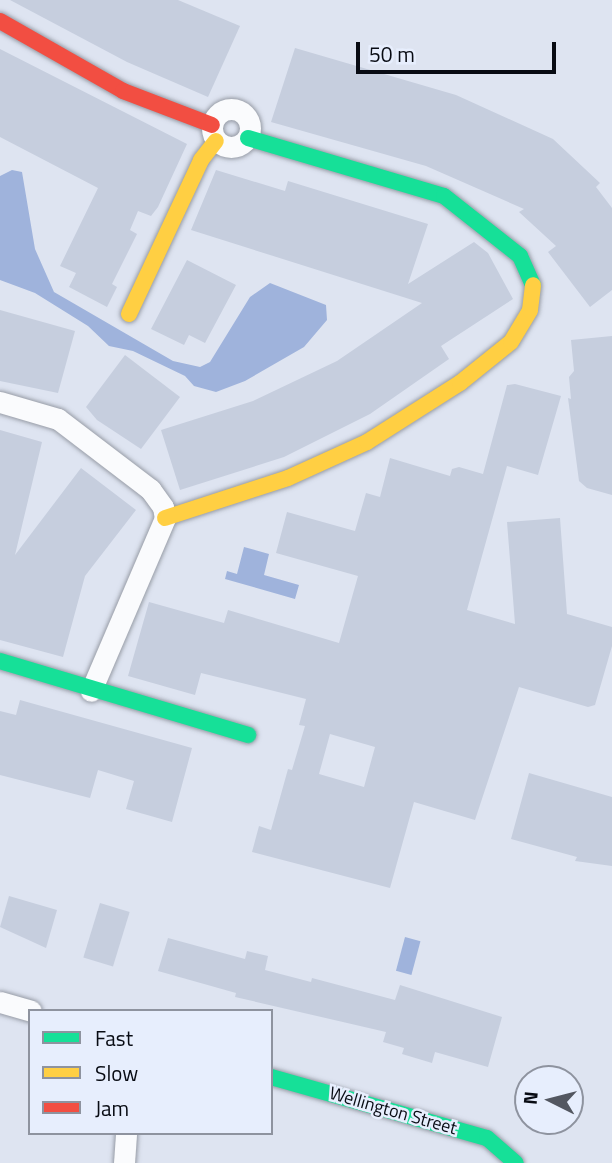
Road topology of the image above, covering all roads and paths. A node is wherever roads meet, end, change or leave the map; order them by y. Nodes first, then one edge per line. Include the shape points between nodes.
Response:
1 (0, 20) edge
2 (214, 133) junction
3 (248, 138) junction
4 (129, 314) dead end
5 (0, 402) edge
6 (165, 518) junction
7 (0, 661) edge
8 (91, 691) junction
9 (248, 735) dead end
10 (0, 1002) edge
11 (28, 1010) edge
12 (273, 1078) edge
13 (126, 1135) edge
14 (512, 1159) edge
15 (124, 1163) edge

1 - 2 street via 123,91
2 - 3 street via 234,148
2 - 3 street via 220,112 237,110 250,123
2 - 4 street
3 - 6 street via 444,196 520,256 533,281 530,310 519,333 460,383 367,442 288,478
5 - 6 street via 58,419 150,489
6 - 8 street
7 - 8 street
8 - 9 street
10 - 11 street
12 - 14 street, Wellington Street via 477,1135
13 - 15 street

